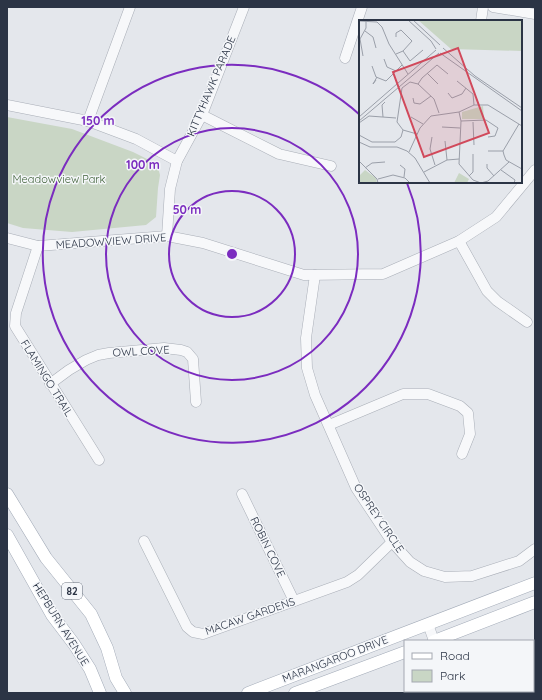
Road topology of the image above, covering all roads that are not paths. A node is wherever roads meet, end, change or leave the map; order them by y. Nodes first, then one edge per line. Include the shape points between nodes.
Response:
1 (130, 7) edge
2 (244, 7) edge
3 (362, 7) edge
4 (483, 7) edge
5 (493, 7) edge
6 (535, 14) edge
7 (481, 20) edge
8 (344, 58) dead end
9 (7, 105) edge
10 (202, 115) junction
11 (88, 121) junction
12 (178, 161) junction
13 (331, 166) dead end
14 (533, 177) edge
15 (167, 236) junction
16 (7, 238) edge
17 (458, 241) junction
18 (38, 246) junction
19 (315, 275) junction
20 (527, 322) dead end
21 (50, 384) junction
22 (196, 402) dead end
23 (329, 425) junction
24 (462, 454) dead end
25 (99, 460) dead end
26 (7, 494) edge
27 (242, 494) dead end
28 (7, 535) edge
29 (144, 541) dead end
30 (392, 542) junction
31 (535, 549) edge
32 (535, 583) edge
33 (294, 601) junction
34 (535, 602) edge
35 (428, 624) junction
36 (434, 640) edge
37 (437, 640) edge
38 (404, 652) edge
39 (100, 693) edge
40 (125, 693) edge
41 (248, 693) edge
42 (295, 693) edge

1 - 11 street
2 - 10 street, KITTYHAWK PARADE
3 - 8 street
4 - 7 street
5 - 6 street
9 - 11 street
10 - 12 street, KITTYHAWK PARADE
10 - 13 street via 279,154
11 - 12 street via 136,139
12 - 15 street, KITTYHAWK PARADE via 170,190
14 - 17 street, MEADOWVIEW DRIVE via 496,217
15 - 18 street, MEADOWVIEW DRIVE
15 - 19 street, MEADOWVIEW DRIVE via 203,243 304,275
16 - 18 street, MEADOWVIEW DRIVE
17 - 19 street, MEADOWVIEW DRIVE via 383,274
17 - 20 street via 487,291
18 - 21 street, FLAMINGO TRAIL via 16,313 15,326
19 - 23 street, OSPREY CIRCLE via 306,338 307,368 315,395
21 - 22 street, OWL COVE via 86,360 109,352 164,348 181,350 193,358
21 - 25 street, FLAMINGO TRAIL
23 - 24 street via 403,394 428,394 460,406 468,413 470,434
23 - 30 street, OSPREY CIRCLE via 356,488
26 - 40 main road, 82 via 46,558 91,614 107,648 116,678
27 - 33 street, ROBIN COVE
28 - 39 main road, HEPBURN AVENUE / 82 via 52,615 90,669
29 - 33 street, MACAW GARDENS via 187,627 193,632 203,634
30 - 31 street, OSPREY CIRCLE via 410,562 424,571 445,577 472,576 519,561
30 - 33 street, MACAW GARDENS via 353,579
32 - 35 main road, MARANGAROO DRIVE
34 - 37 main road
35 - 36 street
35 - 41 main road, MARANGAROO DRIVE
38 - 42 main road, MARANGAROO DRIVE

